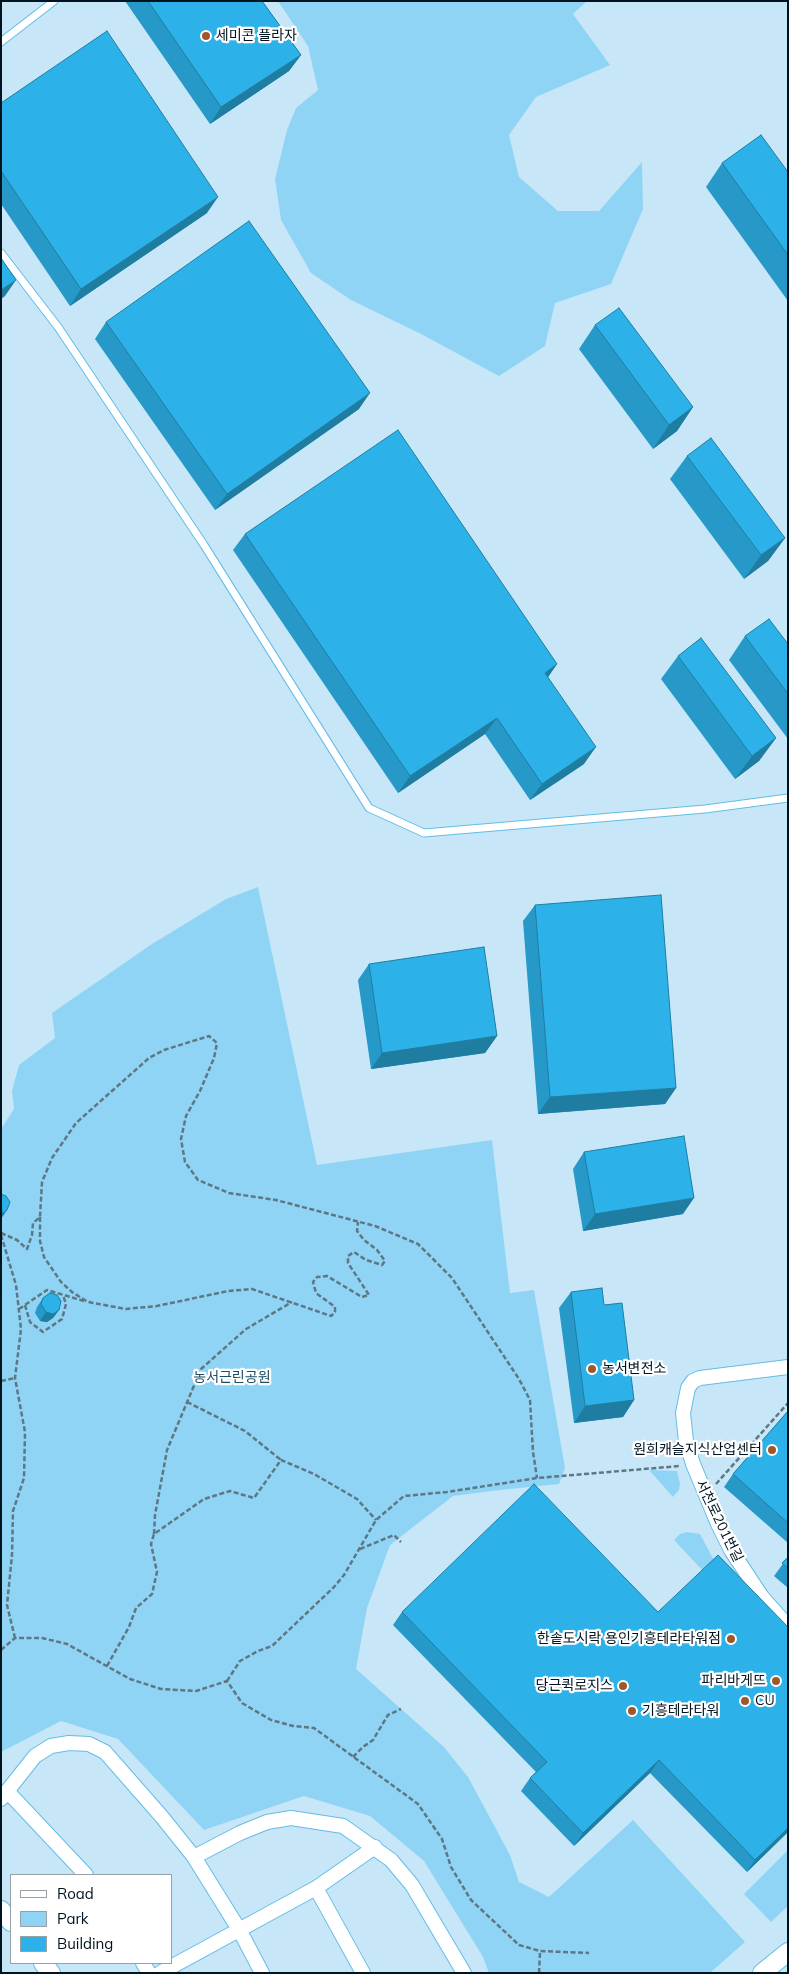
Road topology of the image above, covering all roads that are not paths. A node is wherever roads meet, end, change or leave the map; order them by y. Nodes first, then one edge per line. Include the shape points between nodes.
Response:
1 (54, 1) edge
2 (1, 42) edge
3 (1, 253) edge
4 (788, 798) edge
5 (788, 1367) edge
6 (788, 1626) edge
7 (4, 1795) edge
8 (374, 1847) junction
9 (194, 1857) junction
10 (85, 1874) edge
11 (316, 1888) junction
12 (1, 1910) edge
13 (10, 1921) edge
14 (240, 1931) junction
15 (788, 1952) edge
16 (160, 1973) edge
17 (262, 1973) edge
18 (364, 1973) edge
19 (464, 1973) edge
20 (762, 1973) edge

1 - 2 lane
3 - 4 lane via 58,326 193,529 369,808 424,833 705,809
5 - 6 street, 서천로201번길 via 692,1381 683,1413 693,1464 718,1524 762,1597
7 - 9 street via 35,1756 50,1746 89,1744 105,1752
7 - 10 street
8 - 9 street via 343,1826 291,1818 267,1822
8 - 11 street
8 - 19 street via 391,1860 412,1884
9 - 14 street
11 - 14 street
11 - 18 street
12 - 13 street
14 - 16 street
14 - 17 street
15 - 20 street

